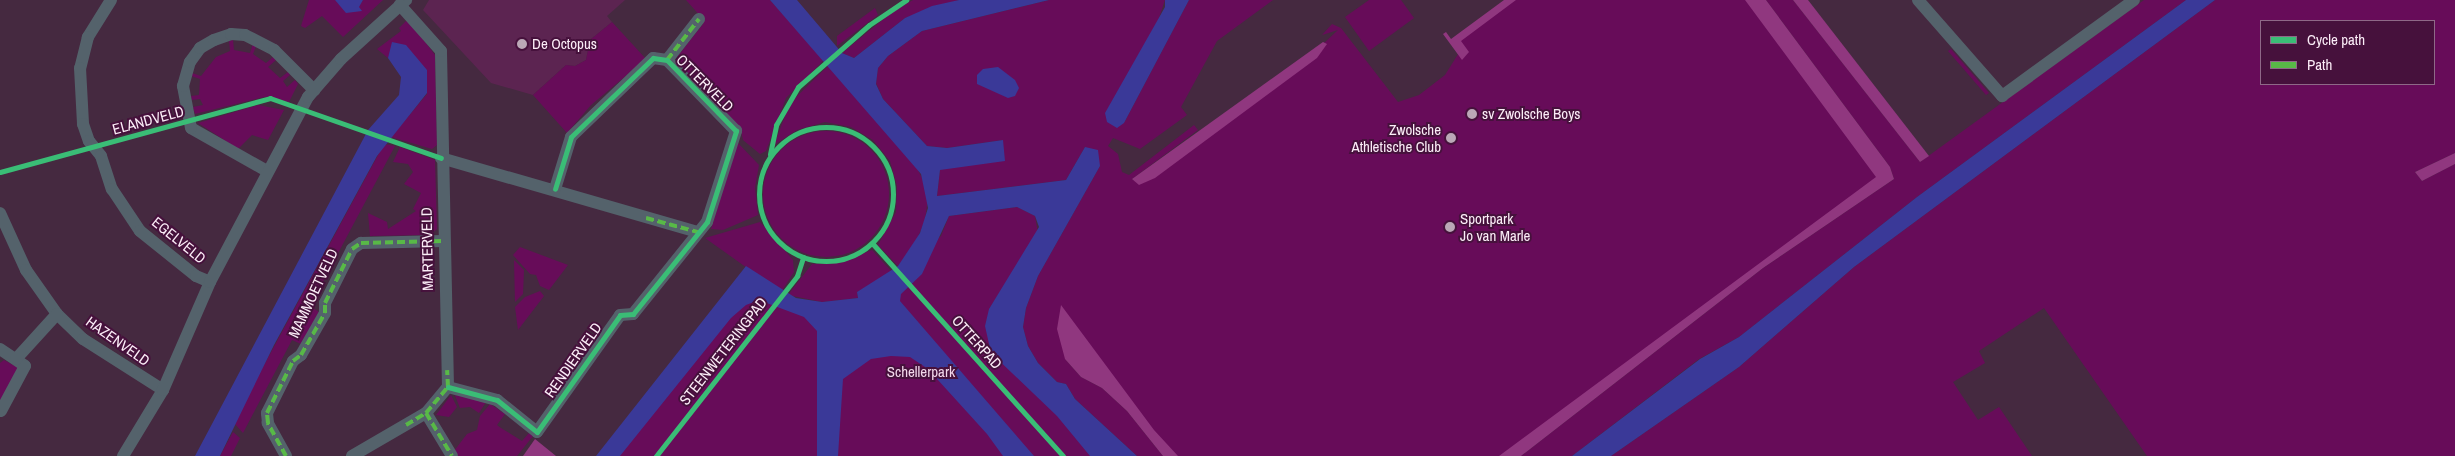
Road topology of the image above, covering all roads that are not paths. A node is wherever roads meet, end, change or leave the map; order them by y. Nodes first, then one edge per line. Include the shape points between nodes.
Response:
1 (111, 0) edge
2 (1918, 0) edge
3 (2134, 0) edge
4 (403, 3) edge
5 (699, 19) dead end
6 (667, 60) junction
7 (314, 90) junction
8 (441, 158) junction
9 (267, 171) junction
10 (555, 189) junction
11 (0, 213) edge
12 (698, 232) junction
13 (443, 241) junction
14 (210, 282) junction
15 (57, 314) junction
16 (0, 349) edge
17 (16, 359) junction
18 (448, 387) junction
19 (163, 390) junction
20 (1, 412) edge
21 (426, 413) junction
22 (123, 456) edge
23 (286, 456) edge
24 (352, 456) edge
25 (452, 456) edge

1 - 14 street, EGELVELD via 88,37 80,68 79,90 88,138 101,156 112,189 140,231 196,276
2 - 3 street via 2002,96
4 - 7 street
4 - 8 street, MARTERVELD via 441,51
5 - 6 street, OTTERVELD
6 - 10 street, OTTERVELD via 653,58 571,137
6 - 12 street, OTTERVELD via 736,131 707,222
7 - 9 street
7 - 9 street, ELANDVELD via 274,50 245,35 231,34 214,40 200,48 190,62 183,86 191,128
8 - 10 street
8 - 13 street, MARTERVELD
9 - 14 street
10 - 12 street
11 - 15 street, HAZENVELD via 26,270
12 - 18 street, RENDIERVELD via 633,314 620,315 537,432 496,400
13 - 18 street, MARTERVELD
13 - 23 street, MAMMOETVELD via 360,243 352,249 325,303 325,313 301,355 293,361 267,413 268,423
14 - 19 street
15 - 17 street
15 - 19 street, HAZENVELD via 83,339
16 - 17 street
17 - 20 street via 25,366
18 - 21 street
19 - 22 street
21 - 24 street
21 - 25 street

